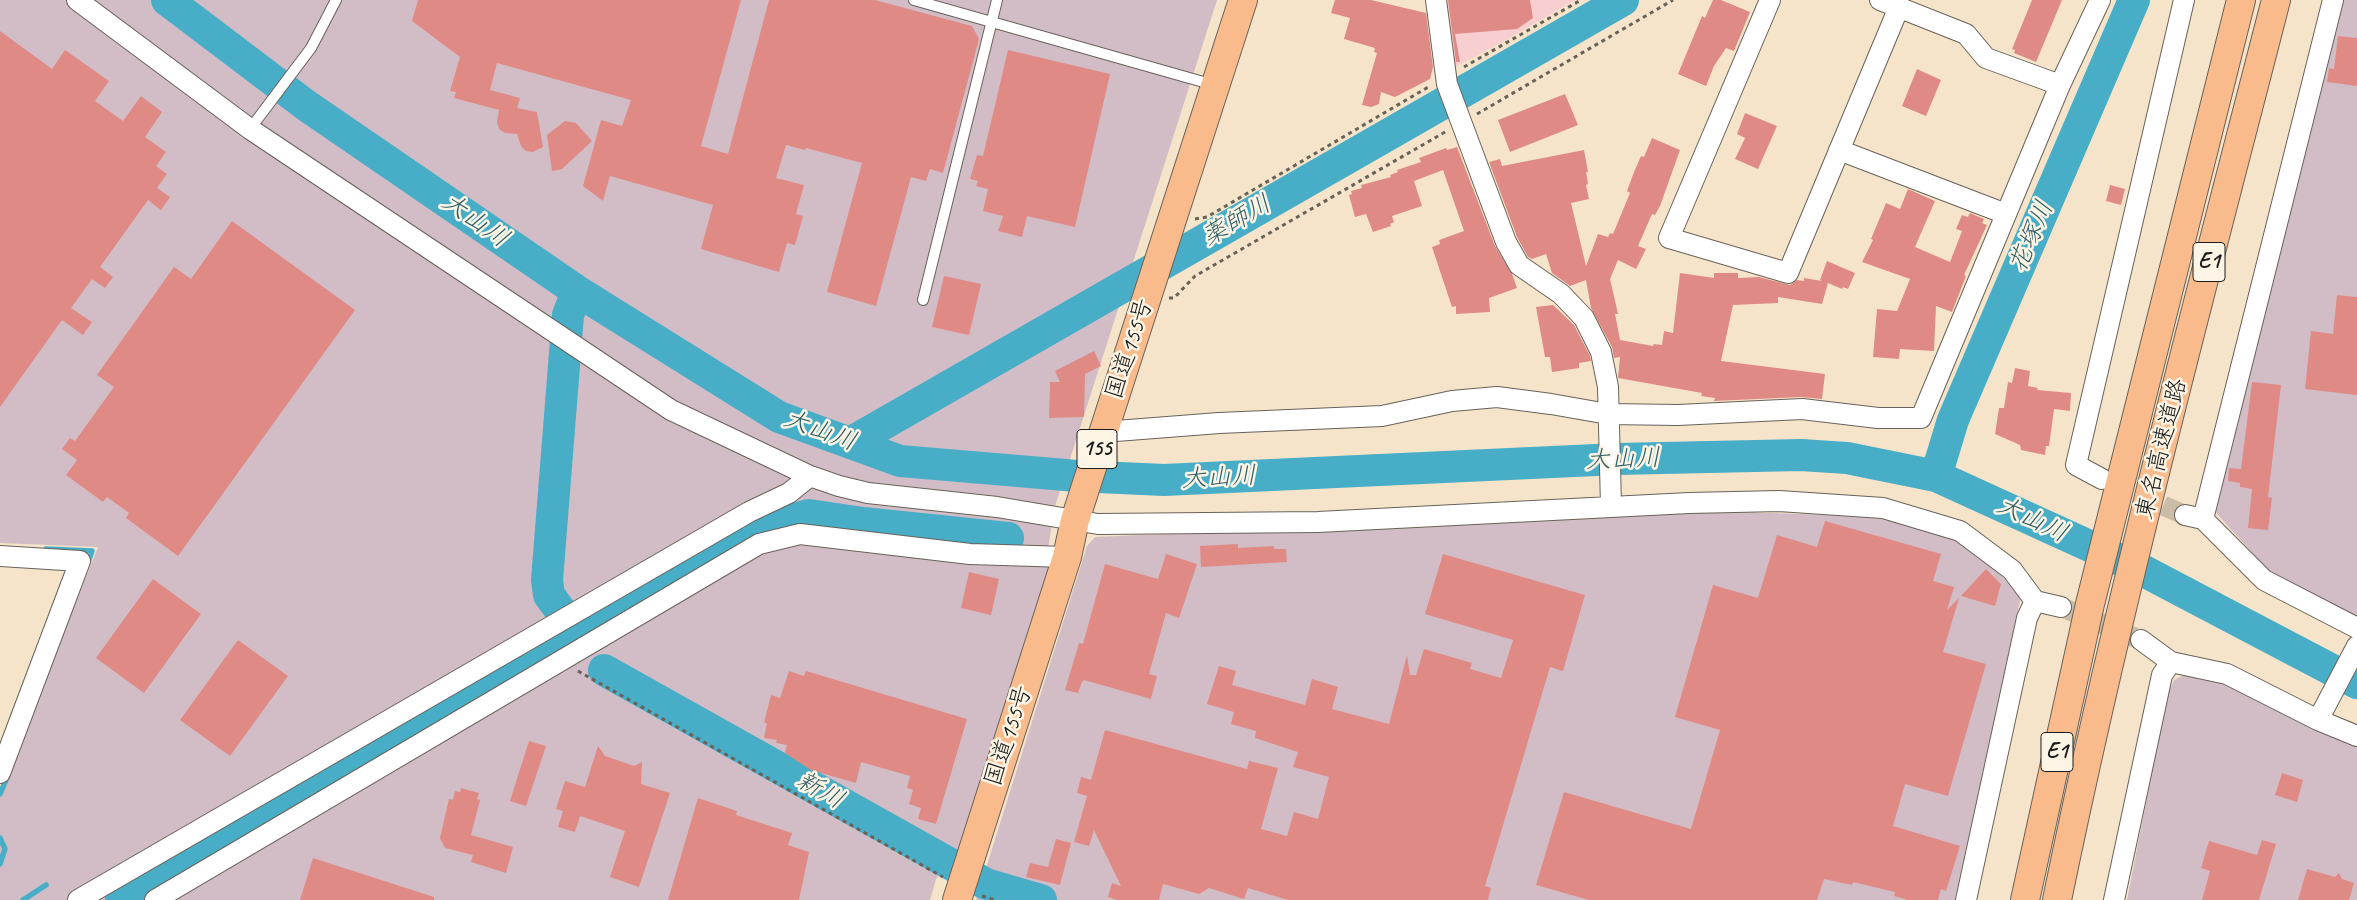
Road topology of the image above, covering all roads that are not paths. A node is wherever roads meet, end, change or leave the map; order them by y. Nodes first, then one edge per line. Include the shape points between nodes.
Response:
1 (77, 0) edge
2 (336, 0) edge
3 (914, 0) edge
4 (997, 0) edge
5 (1243, 0) edge
6 (1436, 0) edge
7 (1770, 0) edge
8 (1880, 0) edge
9 (2100, 0) edge
10 (2184, 0) edge
11 (2241, 0) edge
12 (2276, 0) edge
13 (2333, 0) edge
14 (1899, 7) junction
15 (991, 21) junction
16 (1215, 85) junction
17 (2060, 85) junction
18 (250, 129) junction
19 (1839, 150) junction
20 (2006, 214) junction
21 (923, 300) dead end
22 (1608, 419) junction
23 (1103, 432) junction
24 (810, 476) junction
25 (2102, 480) tunnel mouth
26 (1611, 506) junction
27 (1075, 520) junction
28 (0, 556) edge
29 (1066, 558) junction
30 (2035, 601) junction
31 (2061, 607) tunnel mouth
32 (2357, 628) edge
33 (2141, 640) tunnel mouth
34 (2357, 646) edge
35 (2171, 662) junction
36 (2321, 716) junction
37 (2357, 736) edge
38 (0, 773) edge
39 (959, 894) edge
40 (78, 900) edge
41 (155, 900) edge
42 (1966, 900) edge
43 (1971, 900) edge
44 (2025, 900) edge
45 (2057, 900) edge
46 (2114, 900) edge

1 - 18 street
2 - 18 lane via 311,48
3 - 15 lane
4 - 15 lane
5 - 16 highway, 国道155号 / 155
6 - 22 street via 1446,81 1506,242 1519,265 1561,294 1584,318 1601,352 1608,387
7 - 19 street via 1670,238 1788,273
8 - 14 street
9 - 17 street
10 - 25 street via 2076,465
11 - 44 highway, 東名高速道路 / E1 via 2090,604
12 - 45 highway, 東名高速道路 / E1 via 2121,618
13 - 32 street via 2194,517 2264,580
14 - 17 street via 1966,34 1986,58
14 - 19 street
15 - 16 lane
15 - 21 lane
16 - 23 highway, 国道155号 / 155
17 - 20 street
18 - 24 street via 671,410
19 - 20 street
20 - 22 street via 1921,418 1878,418 1802,409
22 - 23 street via 1551,404 1497,397 1452,401 1382,416
22 - 26 street
23 - 27 highway, 国道155号 / 155
24 - 27 street via 868,493 997,507
24 - 40 street via 789,493 749,512
26 - 27 street via 1318,522 1098,524
26 - 30 street via 1779,501 1883,508 1960,531 2012,570
27 - 29 highway, 国道155号 / 155
28 - 38 street via 80,561
29 - 39 highway, 国道155号 / 155
29 - 41 street via 970,554 800,534 759,544
30 - 31 street
30 - 42 street via 2027,618
33 - 35 street
34 - 36 street
35 - 36 street via 2227,674
35 - 46 street via 2162,675
36 - 37 street
42 - 43 street

